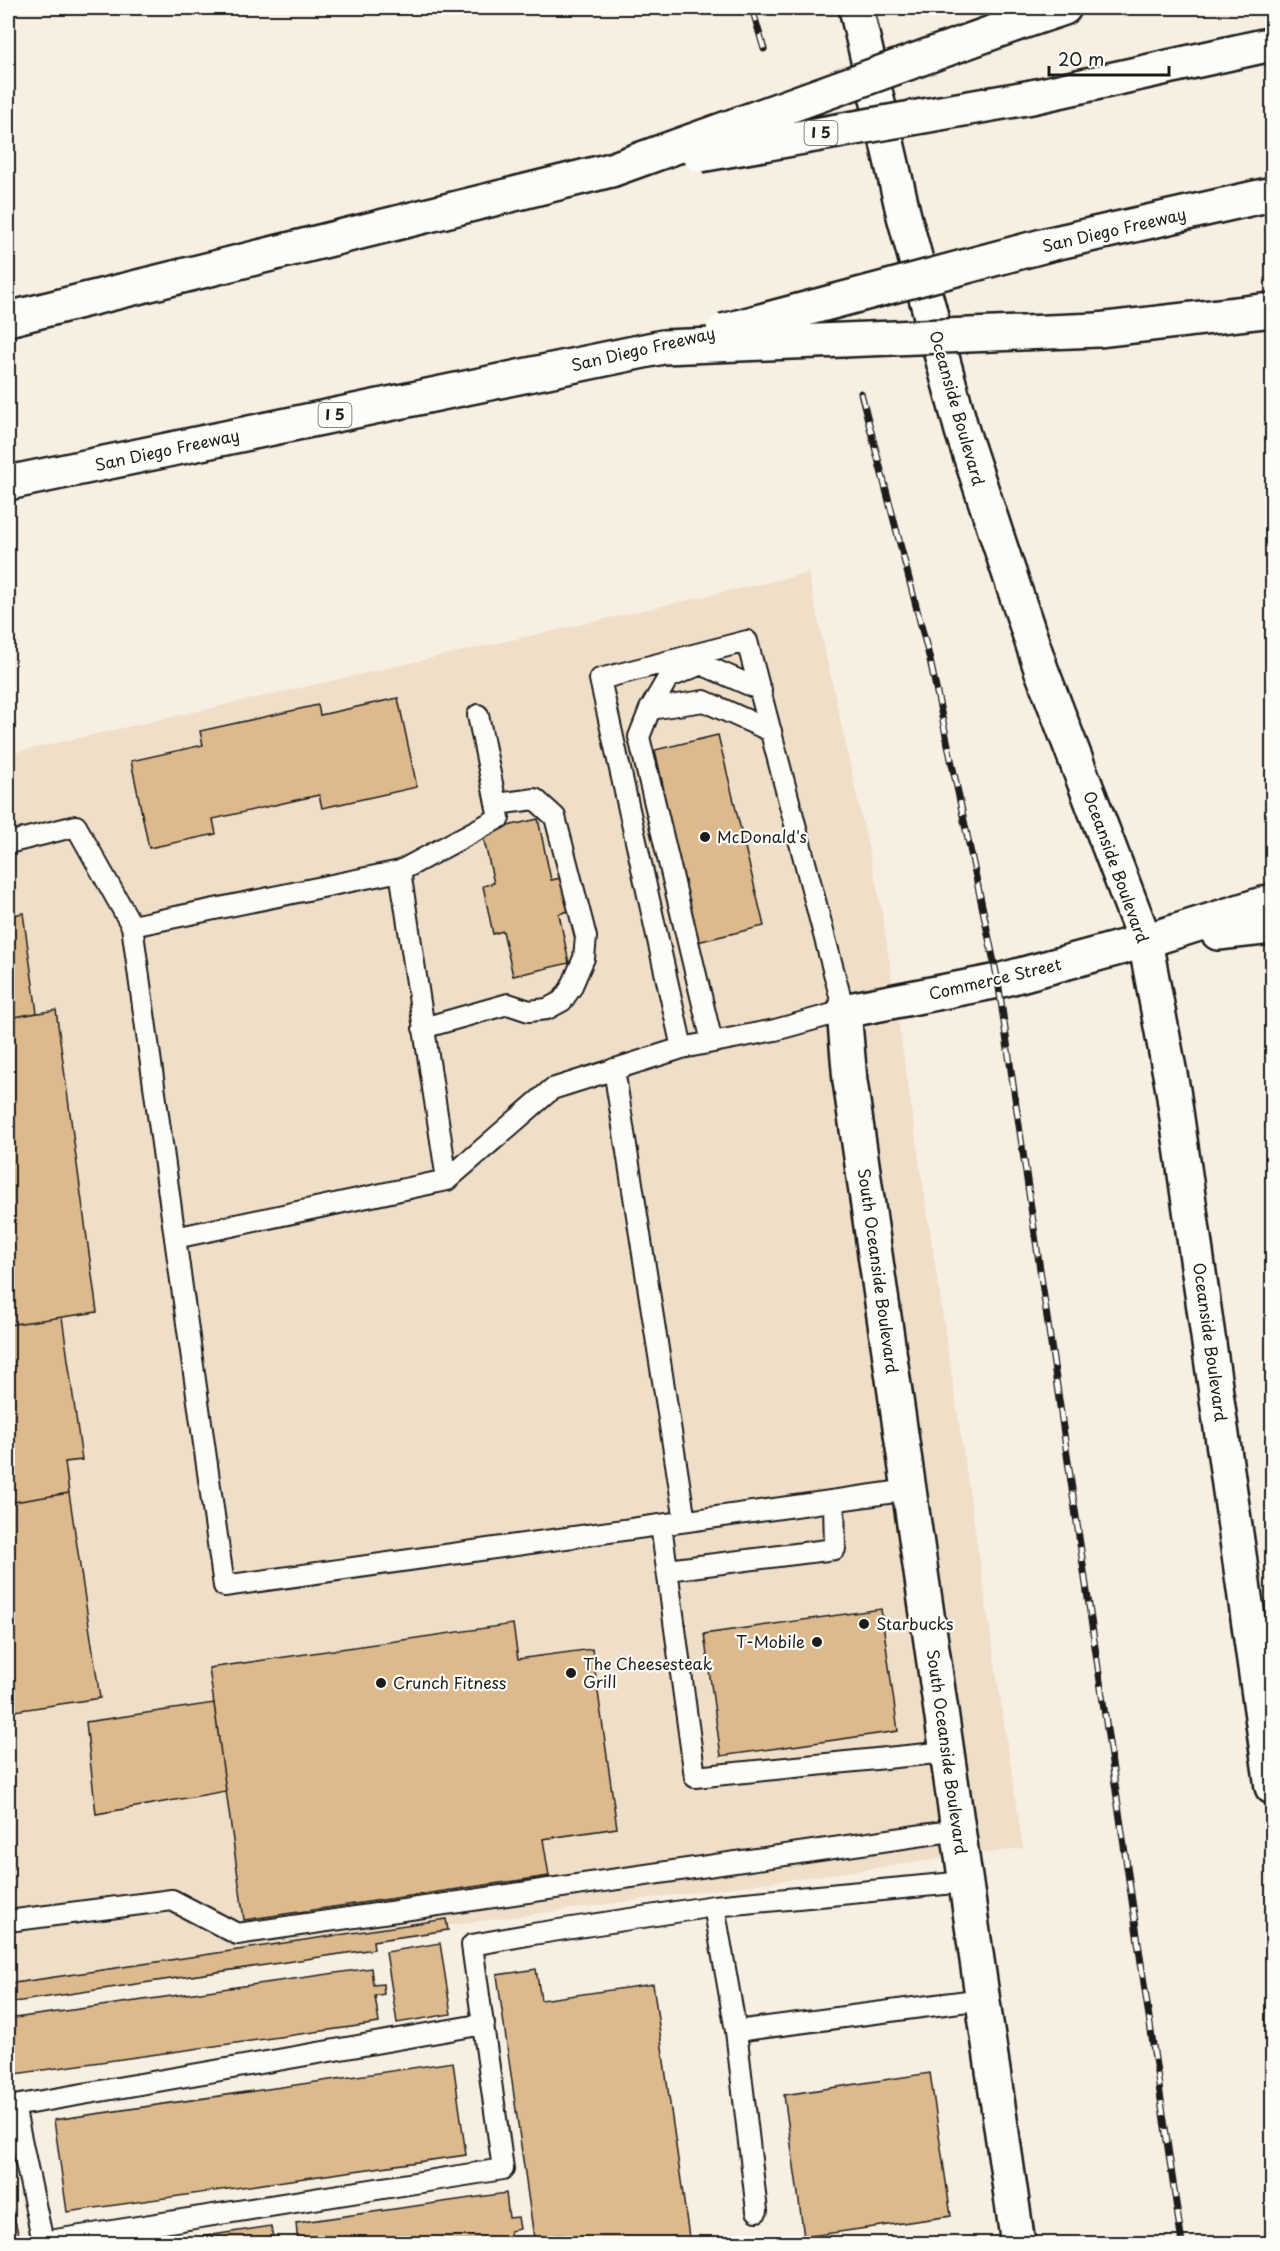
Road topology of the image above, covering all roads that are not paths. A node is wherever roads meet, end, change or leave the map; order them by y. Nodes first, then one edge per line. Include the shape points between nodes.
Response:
1 (856, 8) edge
2 (1064, 8) edge
3 (1272, 44) edge
4 (611, 170) junction
5 (1272, 194) edge
6 (1272, 310) edge
7 (8, 319) edge
8 (663, 346) junction
9 (8, 483) edge
10 (761, 690) junction
11 (650, 709) junction
12 (478, 715) dead end
13 (771, 731) junction
14 (496, 804) junction
15 (8, 843) edge
16 (400, 871) junction
17 (1272, 901) edge
18 (132, 926) junction
19 (1272, 927) edge
20 (1145, 941) junction
21 (844, 1011) junction
22 (423, 1028) junction
23 (712, 1042) junction
24 (682, 1048) junction
25 (614, 1069) junction
26 (447, 1180) junction
27 (175, 1238) junction
28 (909, 1490) junction
29 (834, 1501) junction
30 (685, 1521) junction
31 (661, 1525) junction
32 (667, 1570) junction
33 (1266, 1684) edge
34 (1269, 1738) edge
35 (947, 1752) junction
36 (1272, 1786) edge
37 (958, 1830) junction
38 (965, 1882) junction
39 (714, 1906) junction
40 (8, 1921) edge
41 (982, 1999) junction
42 (484, 2024) junction
43 (736, 2031) junction
44 (757, 2211) dead end
45 (1018, 2244) edge

1 - 20 main road, Oceanside Boulevard via 904,216 962,431 1041,669
2 - 4 main road, bridge
3 - 4 main road, I 5, bridge via 1032,97
4 - 7 main road, I 5
5 - 8 main road, San Diego Freeway / I 5, bridge via 1050,244
6 - 8 main road, bridge via 1098,330
8 - 9 main road, San Diego Freeway / I 5
10 - 11 lane via 701,664 668,678
10 - 13 lane
10 - 24 lane via 747,641 600,679
11 - 13 lane via 704,701
11 - 23 lane via 639,737
12 - 14 lane
13 - 21 lane
14 - 16 lane via 499,818
14 - 22 lane via 534,799 555,817 586,937 584,958 562,1001 547,1009 529,1011 508,1004
15 - 18 lane via 76,826
16 - 18 lane
16 - 22 lane
17 - 20 main road
18 - 27 lane
19 - 20 main road
20 - 21 main road, Commerce Street via 998,981
20 - 33 main road, Oceanside Boulevard via 1173,1090
21 - 23 lane
21 - 28 main road, South Oceanside Boulevard via 850,1081
22 - 26 lane
23 - 24 lane
24 - 25 lane
25 - 26 lane via 552,1089
25 - 30 lane
26 - 27 lane
27 - 31 lane via 224,1586
28 - 29 lane
28 - 35 main road, South Oceanside Boulevard
29 - 30 lane
29 - 32 lane via 835,1549
30 - 31 lane
31 - 32 lane
32 - 35 lane via 695,1777
33 - 34 main road, Oceanside Boulevard
34 - 36 main road, Oceanside Boulevard
35 - 37 main road, South Oceanside Boulevard
37 - 38 main road, South Oceanside Boulevard
37 - 40 lane via 237,1934 172,1900
38 - 39 lane
38 - 41 main road, South Oceanside Boulevard
39 - 42 lane via 472,1946
39 - 43 lane
41 - 43 lane
41 - 45 main road, South Oceanside Boulevard
42 - 42 lane via 503,2169 43,2242 14,2106
43 - 44 lane

